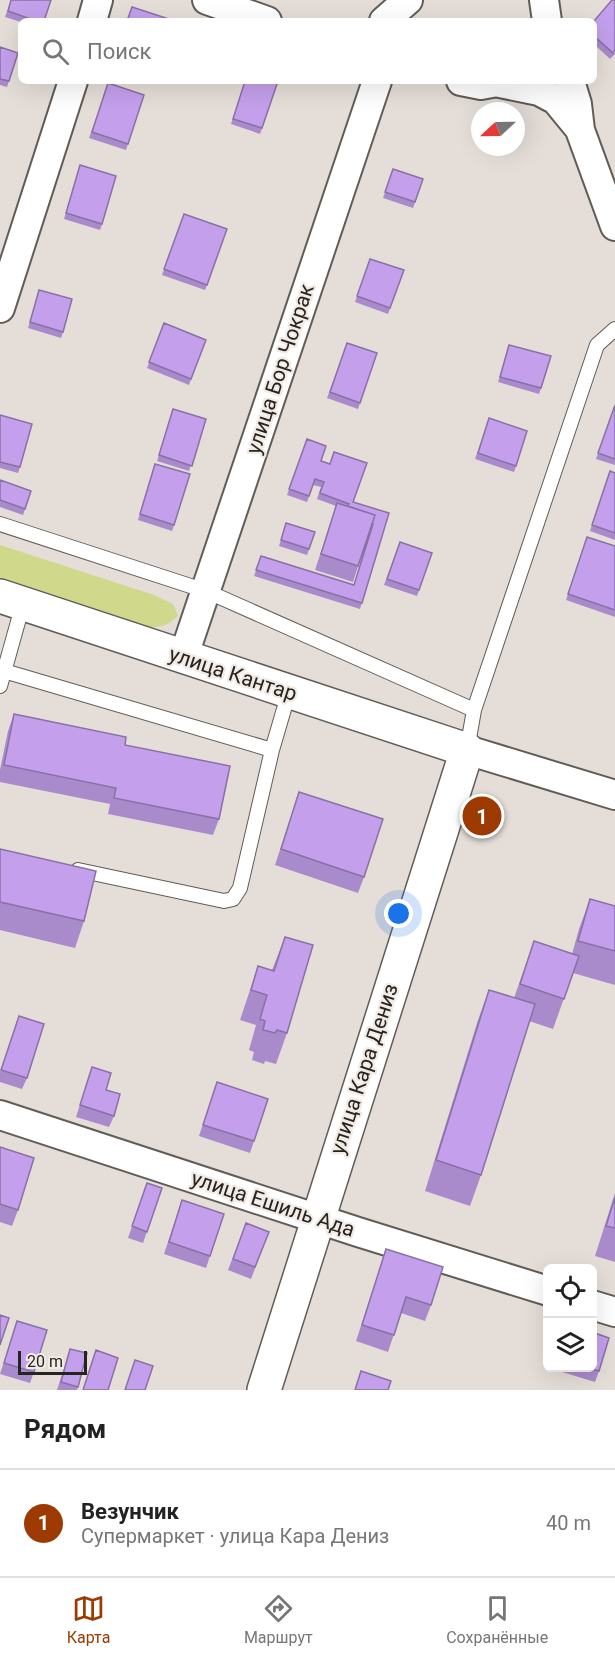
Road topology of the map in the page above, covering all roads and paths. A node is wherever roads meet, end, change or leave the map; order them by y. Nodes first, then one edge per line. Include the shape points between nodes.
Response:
1 (98, 0) edge
2 (207, 0) edge
3 (408, 0) edge
4 (421, 0) edge
5 (93, 18) edge
6 (258, 18) edge
7 (387, 18) edge
8 (418, 18) edge
9 (72, 84) edge
10 (376, 84) edge
11 (499, 84) edge
12 (571, 84) edge
13 (580, 130) junction
14 (615, 226) edge
15 (0, 308) edge
16 (615, 329) edge
17 (0, 524) edge
18 (206, 591) junction
19 (12, 600) edge
20 (183, 658) junction
21 (4, 670) junction
22 (0, 686) edge
23 (289, 692) junction
24 (474, 711) junction
25 (272, 750) junction
26 (467, 750) junction
27 (615, 795) edge
28 (67, 868) edge
29 (0, 1115) edge
30 (317, 1218) junction
31 (543, 1289) edge
32 (597, 1307) edge
33 (615, 1312) edge
34 (264, 1390) edge

1 - 5 street
2 - 6 street
3 - 7 street
4 - 8 street
9 - 15 street
10 - 18 street, улица Бор Чокрак
11 - 13 street via 539,90 556,100
12 - 13 street
13 - 14 street
16 - 24 lane via 597,345
17 - 18 lane
18 - 20 street, улица Бор Чокрак
18 - 24 lane
19 - 20 main road, улица Кантар
19 - 21 lane
20 - 23 main road, улица Кантар
21 - 22 lane
21 - 25 lane
23 - 25 lane
23 - 26 main road, улица Кантар
24 - 26 lane
25 - 28 lane via 240,888 233,899 224,901
26 - 27 street
26 - 30 main road, улица Кара Дениз
29 - 30 street, улица Ешиль Ада
30 - 31 street, улица Ешиль Ада
30 - 34 main road, улица Кара Дениз
32 - 33 street

